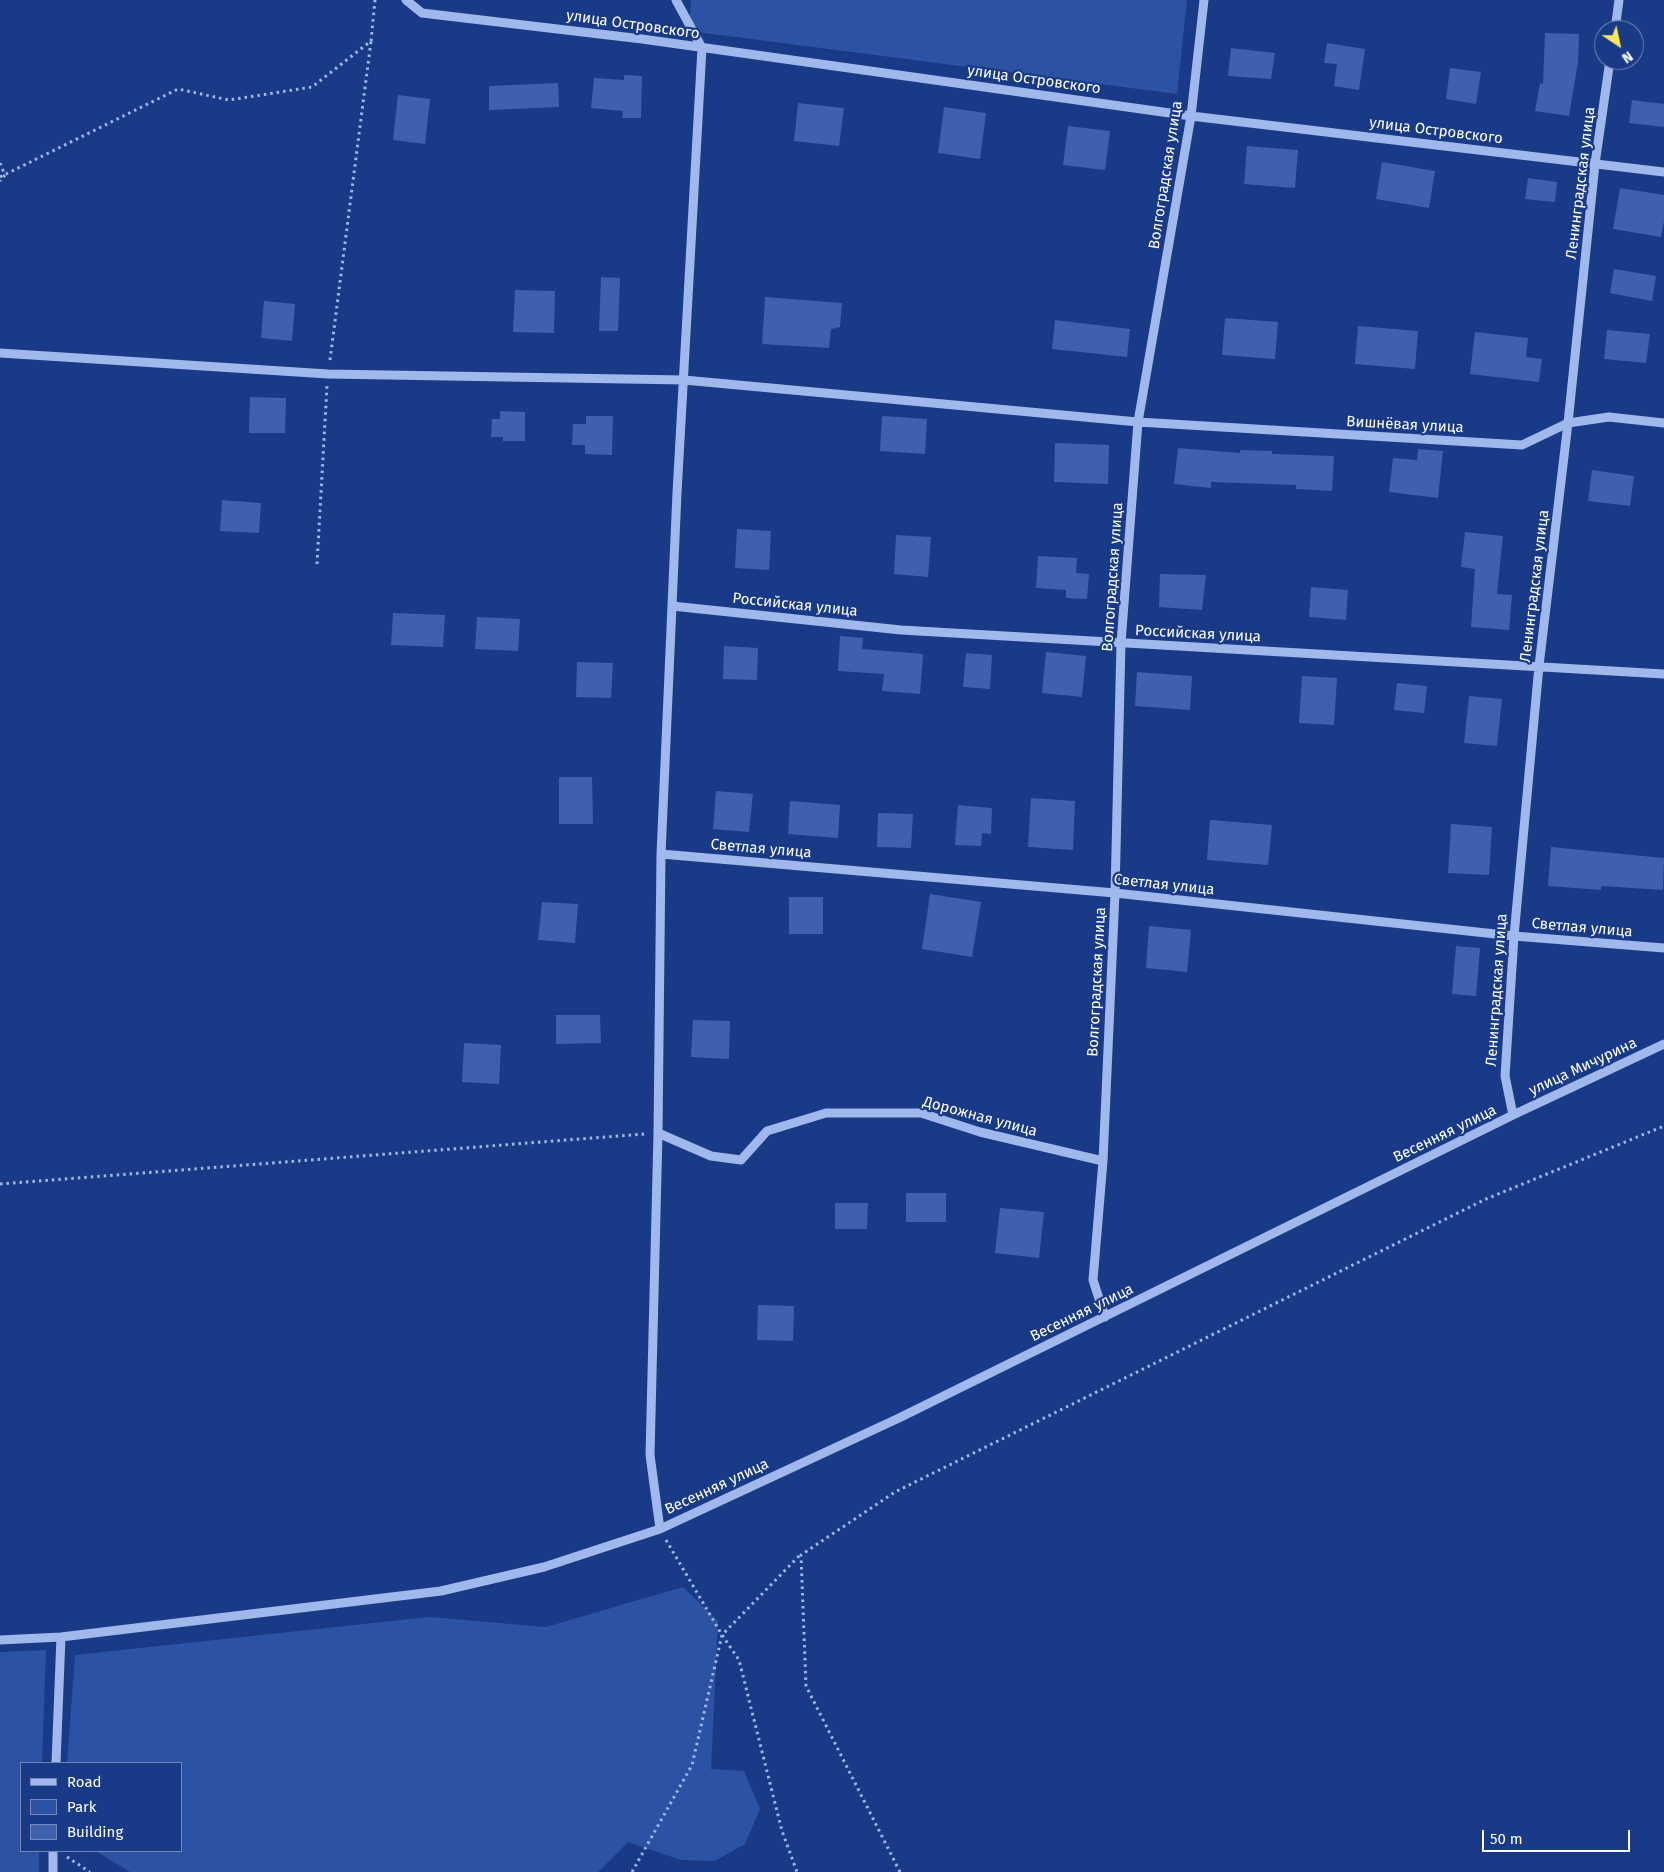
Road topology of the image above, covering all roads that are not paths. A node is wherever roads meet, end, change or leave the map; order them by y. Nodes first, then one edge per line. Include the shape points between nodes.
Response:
1 (406, 0) edge
2 (676, 0) edge
3 (1204, 0) edge
4 (1619, 0) edge
5 (1616, 20) edge
6 (702, 48) junction
7 (1609, 70) edge
8 (1191, 116) junction
9 (1595, 164) junction
10 (1664, 172) edge
11 (0, 353) edge
12 (684, 380) junction
13 (1138, 422) junction
14 (1568, 423) junction
15 (1664, 423) edge
16 (672, 606) junction
17 (1121, 643) junction
18 (1539, 666) junction
19 (1664, 674) edge
20 (661, 854) junction
21 (1115, 893) junction
22 (1514, 936) junction
23 (1664, 948) edge
24 (1664, 1044) edge
25 (1513, 1115) junction
26 (658, 1133) junction
27 (1103, 1161) junction
28 (1105, 1317) junction
29 (660, 1529) junction
30 (61, 1637) junction
31 (0, 1640) edge
32 (56, 1762) edge
33 (53, 1852) edge
34 (53, 1872) edge

1 - 6 street, улица Островского via 422,13
2 - 6 street
3 - 8 street, Волгоградская улица
4 - 5 street
6 - 8 street, улица Островского
6 - 12 street
7 - 9 street, Ленинградская улица
8 - 9 street, улица Островского
8 - 13 street, Волгоградская улица
9 - 10 street, улица Островского
9 - 14 street, Ленинградская улица
11 - 12 street, Вишнёвая улица via 328,374
12 - 13 street, Вишнёвая улица
12 - 16 street
13 - 14 street, Вишнёвая улица via 1522,445
13 - 17 street, Волгоградская улица
14 - 15 street, Вишнёвая улица via 1609,417
14 - 18 street, Ленинградская улица
16 - 17 street, Российская улица via 901,630
16 - 20 street
17 - 18 street, Российская улица
17 - 21 street, Волгоградская улица
18 - 19 street, Российская улица
18 - 22 street, Ленинградская улица
20 - 21 street, Светлая улица
20 - 26 street
21 - 22 street, Светлая улица
21 - 27 street, Волгоградская улица
22 - 23 street, Светлая улица
22 - 25 street, Ленинградская улица via 1505,1076
24 - 25 street, улица Мичурина
25 - 28 street, Весенняя улица
26 - 27 street, Дорожная улица via 711,1156 741,1160 767,1130 826,1113 921,1113 980,1132
26 - 29 street via 650,1455
27 - 28 street, Волгоградская улица via 1093,1280
28 - 29 street, Весенняя улица via 899,1418
29 - 30 street, Весенняя улица via 544,1567 441,1591
30 - 31 street, Весенняя улица
30 - 32 street
33 - 34 street

